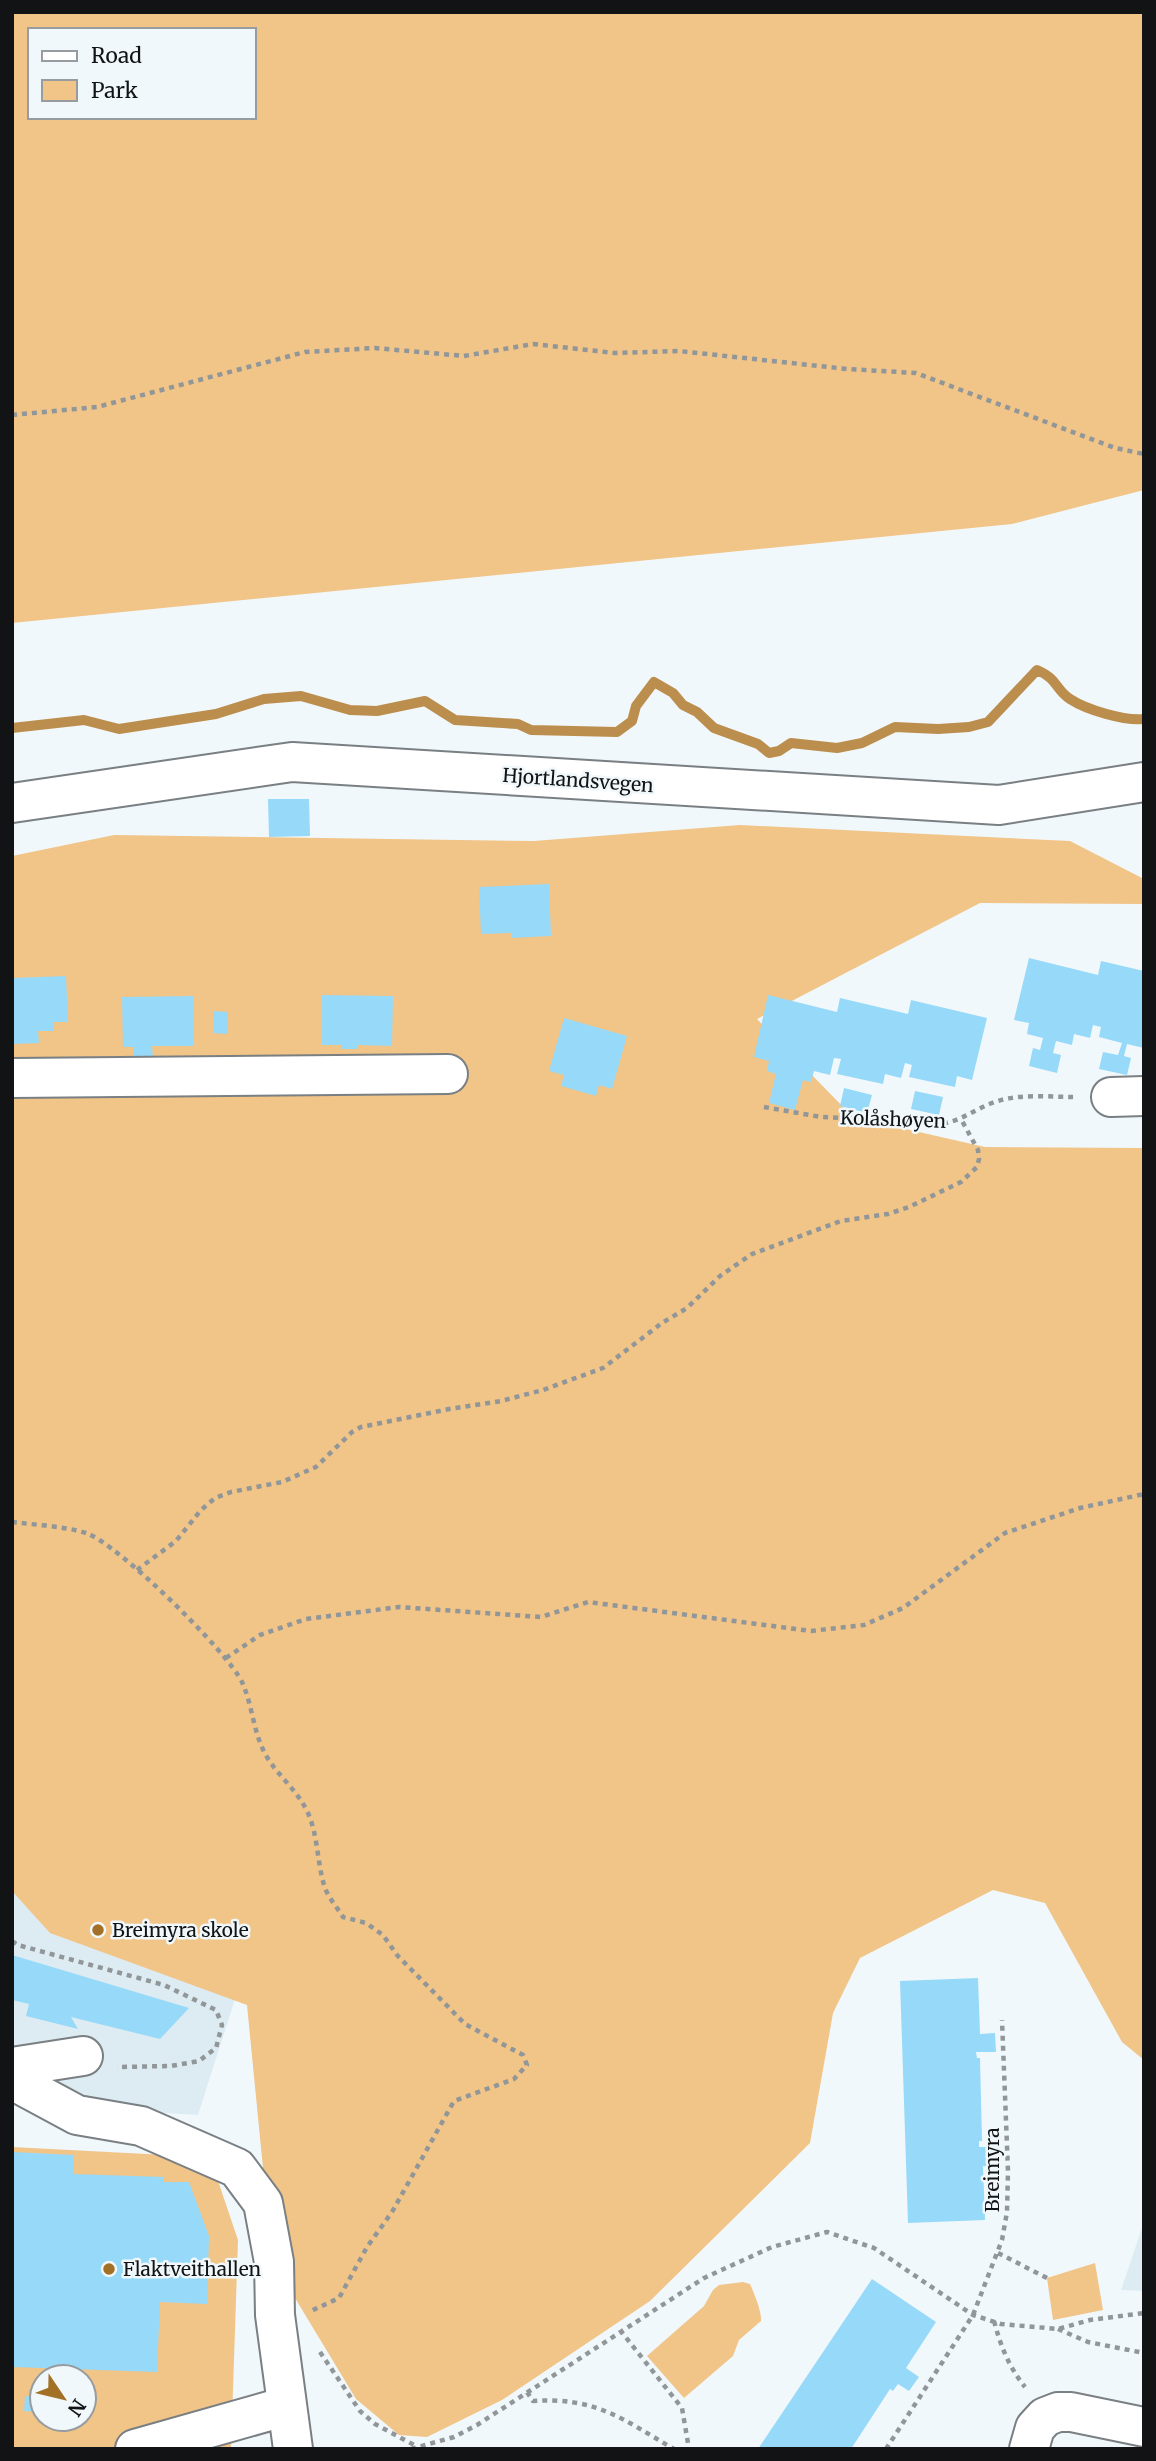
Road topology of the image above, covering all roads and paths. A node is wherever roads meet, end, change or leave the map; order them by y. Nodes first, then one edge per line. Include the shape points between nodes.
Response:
1 (12, 415) edge
2 (1144, 454) edge
3 (1144, 782) edge
4 (12, 803) edge
5 (448, 1074) dead end
6 (12, 1078) edge
7 (1127, 1096) edge
8 (764, 1107) dead end
9 (961, 1119) junction
10 (1144, 1494) edge
11 (12, 1522) edge
12 (137, 1570) junction
13 (226, 1658) junction
14 (12, 1941) edge
15 (1002, 2020) dead end
16 (99, 2062) joint
17 (12, 2067) edge
18 (12, 2080) edge
19 (998, 2253) junction
20 (1047, 2278) dead end
21 (1144, 2313) edge
22 (275, 2315) junction
23 (973, 2315) junction
24 (994, 2321) junction
25 (1058, 2329) junction
26 (620, 2330) junction
27 (316, 2346) dead end
28 (1144, 2353) edge
29 (527, 2392) junction
30 (287, 2406) junction
31 (1144, 2427) edge
32 (1037, 2433) edge
33 (417, 2447) junction
34 (135, 2449) edge
35 (293, 2449) edge
36 (411, 2449) edge
37 (674, 2449) edge
38 (689, 2449) edge
39 (886, 2449) edge

1 - 2 path via 97,407 305,352 375,348 464,356 533,344 615,353 679,351 916,373 1115,449
3 - 4 street, Hjortlandsvegen via 999,805 292,762
5 - 6 street
7 - 9 path, Kolåshøyen via 1011,1097
8 - 9 path, Kolåshøyen via 821,1117 946,1123
9 - 12 path via 978,1150 977,1167 940,1194 888,1214 841,1221 752,1254 720,1276 687,1308 603,1368 584,1376 501,1401 361,1427 316,1466 282,1482 215,1498 176,1541
10 - 13 path via 1080,1508 1005,1533 903,1608 864,1625 811,1631 588,1602 541,1616 399,1607 306,1619 260,1635
11 - 12 path via 87,1533
12 - 13 path
13 - 22 path via 243,1684 267,1758 308,1814 324,1887 343,1917 366,1923 383,1935 465,2024 523,2055 527,2065 514,2079 454,2101 339,2298 307,2312
14 - 16 path via 164,1985 216,2010 222,2025 216,2048 199,2061 171,2066
15 - 19 path, Breimyra via 1007,2211
16 - 17 street
18 - 22 street via 77,2115 141,2126 237,2168 263,2203 274,2262
19 - 20 path
19 - 23 path, Breimyra
21 - 25 path
22 - 30 street
23 - 24 path
23 - 26 path via 874,2248 827,2232 772,2247 705,2278
23 - 39 path, Breimyra
24 - 25 path
24 - 32 path via 1013,2372 1036,2400
25 - 28 path via 1088,2342
26 - 29 path
26 - 38 path via 682,2408
27 - 33 path via 360,2411
29 - 33 path via 454,2437
29 - 37 path via 533,2400 587,2403 608,2410
30 - 34 street
30 - 35 street
31 - 32 street via 1058,2412
33 - 36 path

